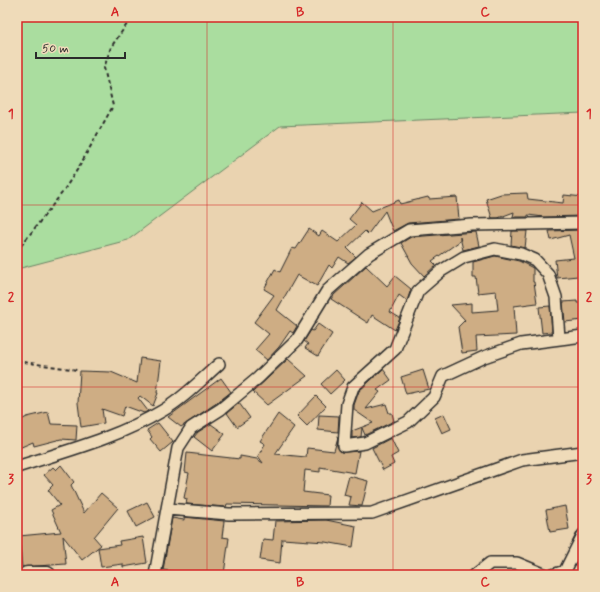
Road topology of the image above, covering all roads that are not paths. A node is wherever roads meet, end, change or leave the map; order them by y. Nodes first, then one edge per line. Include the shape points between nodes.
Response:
1 (583, 223) edge
2 (583, 336) edge
3 (559, 338) junction
4 (219, 364) dead end
5 (583, 452) edge
6 (17, 467) edge
7 (167, 509) junction
8 (583, 535) edge
9 (568, 573) edge
10 (27, 575) edge
11 (47, 575) edge
12 (155, 575) edge
13 (475, 575) edge
14 (546, 575) edge
15 (553, 575) edge

1 - 7 street via 472,225 409,230 369,254 327,291 297,340 221,409 191,428 178,448
2 - 3 street
3 - 3 street via 556,297 548,274 535,260 522,254 495,249 464,257 441,271 418,291 396,349 353,387 347,404 344,446 365,443 408,422 434,397 442,376 521,344
4 - 6 street via 164,410 128,430
5 - 7 street via 522,460 372,513 229,514
7 - 12 street
8 - 9 street
9 - 15 street
10 - 11 street
13 - 14 street via 490,563 517,563

